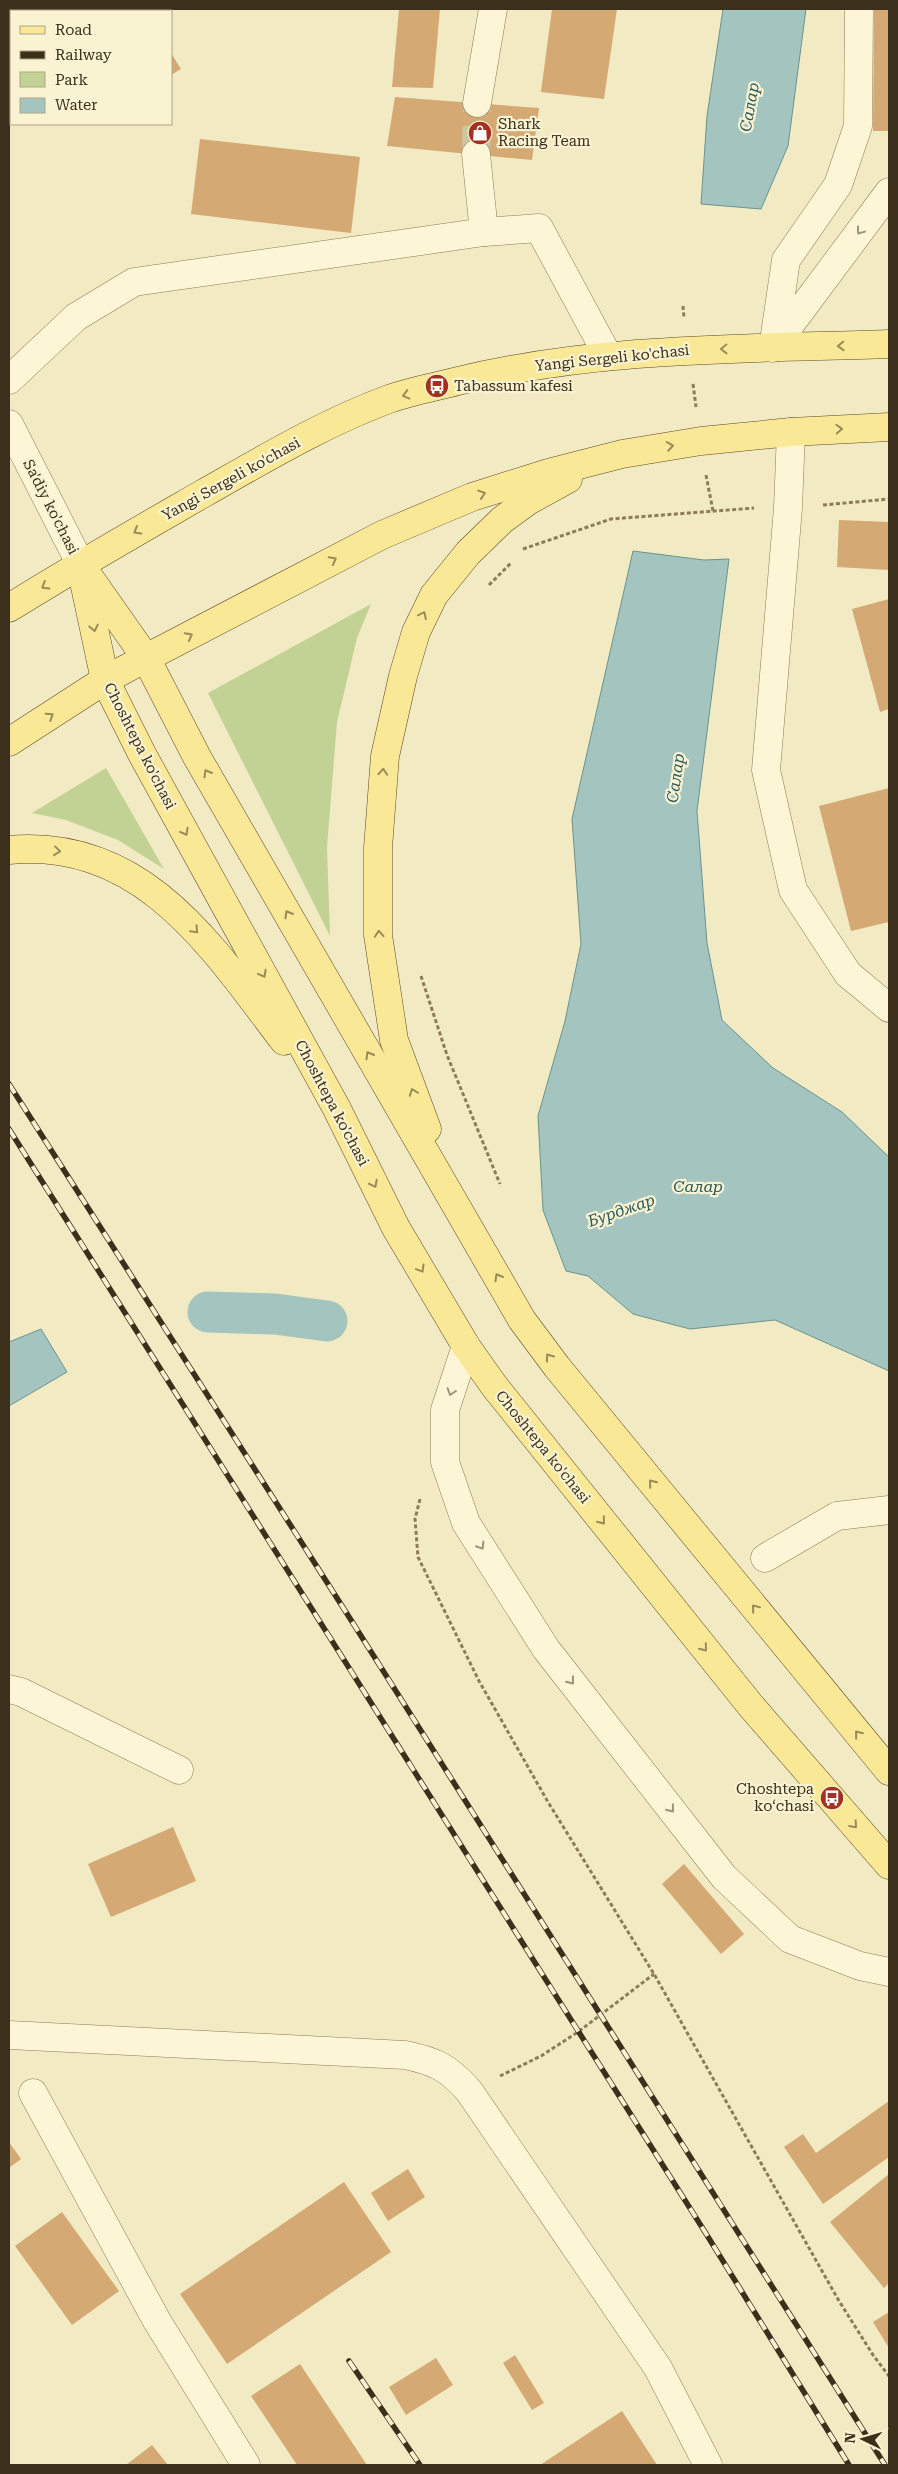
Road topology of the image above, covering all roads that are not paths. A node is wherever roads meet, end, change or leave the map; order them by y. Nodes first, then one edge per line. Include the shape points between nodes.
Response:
1 (493, 9) edge
2 (859, 9) edge
3 (477, 104) tunnel mouth
4 (476, 154) tunnel mouth
5 (889, 192) edge
6 (484, 232) junction
7 (889, 344) edge
8 (772, 348) junction
9 (608, 356) junction
10 (9, 380) edge
11 (9, 424) edge
12 (889, 427) edge
13 (791, 432) junction
14 (622, 454) junction
15 (80, 563) junction
16 (9, 608) edge
17 (146, 658) junction
18 (105, 680) junction
19 (9, 742) edge
20 (9, 850) edge
21 (889, 1008) edge
22 (337, 1109) junction
23 (455, 1203) junction
24 (466, 1346) junction
25 (889, 1510) edge
26 (765, 1558) dead end
27 (9, 1689) edge
28 (180, 1770) dead end
29 (889, 1771) edge
30 (889, 1865) edge
31 (889, 1972) edge
32 (9, 2036) edge
33 (33, 2093) dead end
34 (246, 2465) edge
35 (708, 2465) edge

1 - 3 street
2 - 8 street via 858,126 838,184 786,260
4 - 6 street
5 -> 8 street
6 - 9 street via 539,228
6 - 10 street via 134,282 76,317
7 -> 8 main road, Yangi Sergeli ko'chasi
8 -> 9 main road, Yangi Sergeli ko'chasi via 687,349
9 -> 15 main road, Yangi Sergeli ko'chasi via 492,373 390,399 258,462
11 - 15 street, Sa'diy ko'chasi
13 -> 12 main road
14 -> 13 main road via 701,441
13 - 21 street via 788,508 766,770 793,890 848,974
17 -> 14 main road via 347,553 427,516 472,497
23 -> 14 main road via 394,1040 378,935 378,848 385,756 416,632 434,595 451,572 484,536 515,510 573,476
15 -> 16 main road, Yangi Sergeli ko'chasi
15 - 17 main road
15 -> 18 main road, Choshtepa ko'chasi
17 - 18 main road
23 -> 17 main road via 202,766
19 -> 18 main road
18 -> 22 main road, Choshtepa ko'chasi via 142,754
20 -> 22 main road via 29,849 94,858 149,888 209,945
22 -> 24 main road, Choshtepa ko'chasi via 396,1228
29 -> 23 main road via 557,1367 522,1320
24 -> 30 main road, Choshtepa ko'chasi via 495,1387 751,1706
24 -> 31 street via 445,1410 445,1462 466,1523 546,1649 724,1877 790,1939 860,1966
25 - 26 street via 837,1516
27 - 28 street
32 - 35 street via 405,2055 431,2060 454,2074 469,2091 658,2368
33 - 34 street via 157,2321

